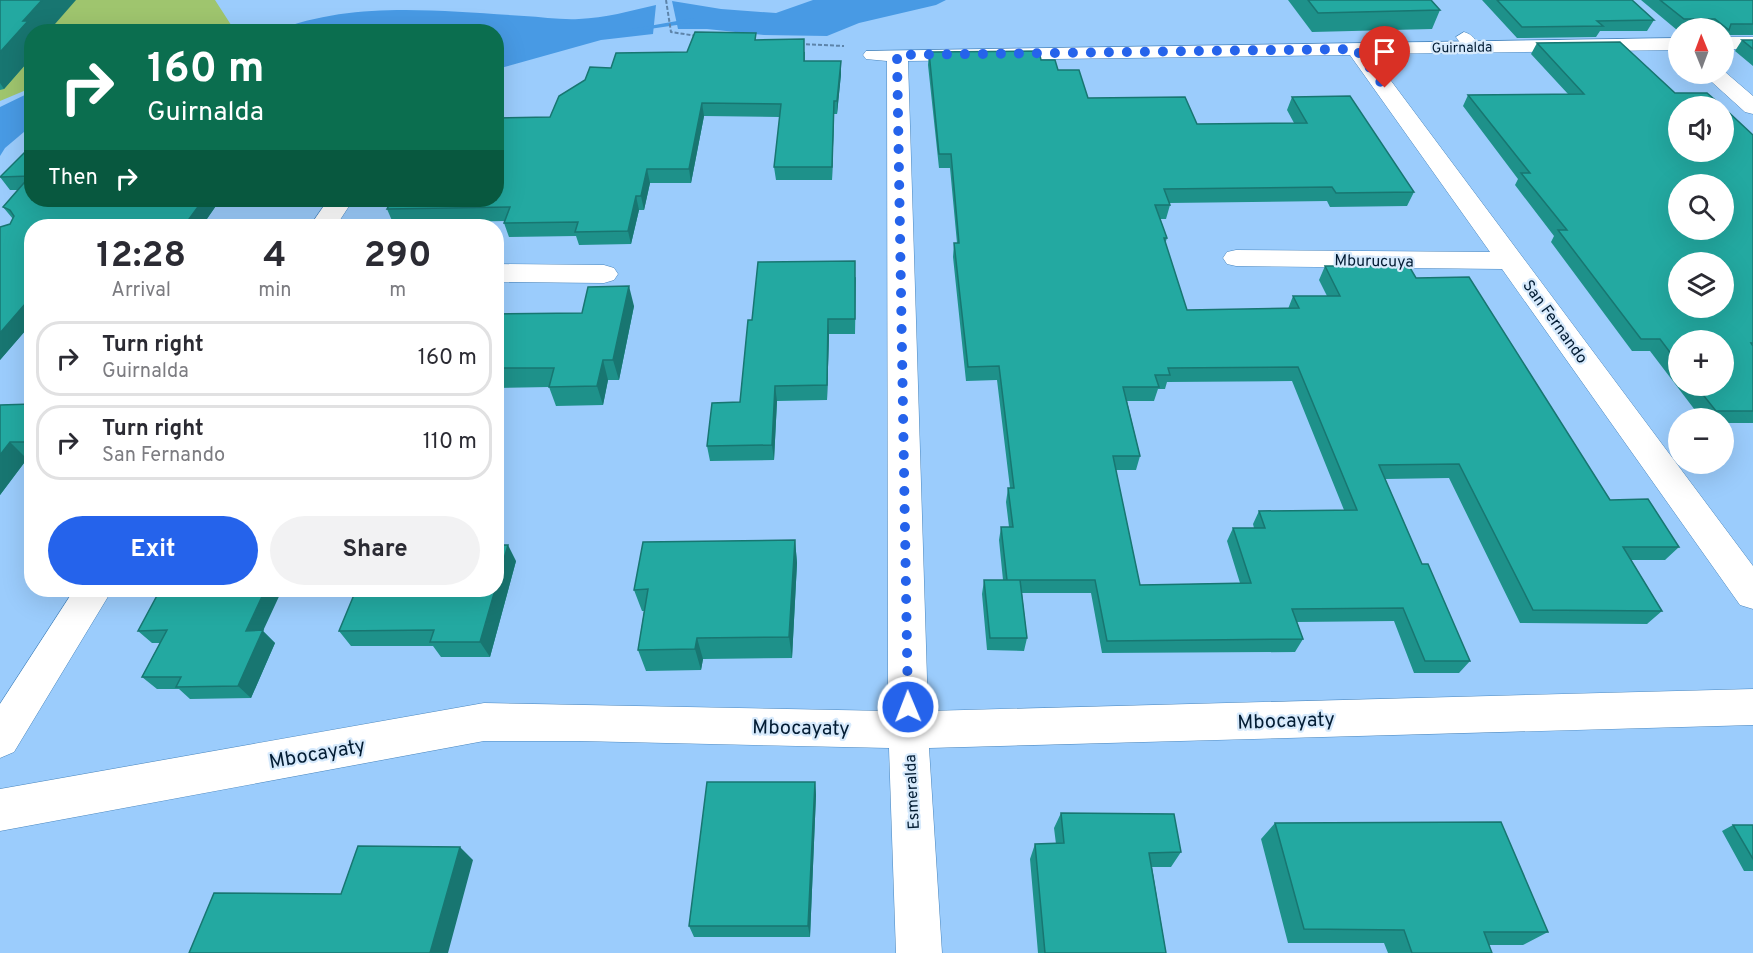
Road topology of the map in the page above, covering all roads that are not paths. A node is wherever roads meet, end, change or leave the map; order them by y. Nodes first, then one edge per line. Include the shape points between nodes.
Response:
1 (1652, 22) edge
2 (1668, 36) edge
3 (1753, 43) edge
4 (1668, 44) edge
5 (1734, 44) edge
6 (1356, 49) junction
7 (885, 55) joint
8 (1726, 84) edge
9 (1753, 107) edge
10 (1236, 258) dead end
11 (1513, 261) junction
12 (504, 273) edge
13 (604, 274) dead end
14 (1753, 594) edge
15 (90, 597) edge
16 (1753, 707) edge
17 (908, 730) junction
18 (0, 739) edge
19 (0, 810) edge
20 (919, 953) edge

1 - 2 street
3 - 5 street
4 - 6 street, Guirnalda via 1468,42
6 - 7 street, Guirnalda
6 - 11 street, San Fernando
7 - 17 street, Esmeralda
8 - 9 street
10 - 11 street, Mburucuya
11 - 14 street, San Fernando
12 - 13 street
15 - 18 street
16 - 17 street, Mbocayaty
17 - 19 street, Mbocayaty via 484,722
17 - 20 street, Esmeralda

